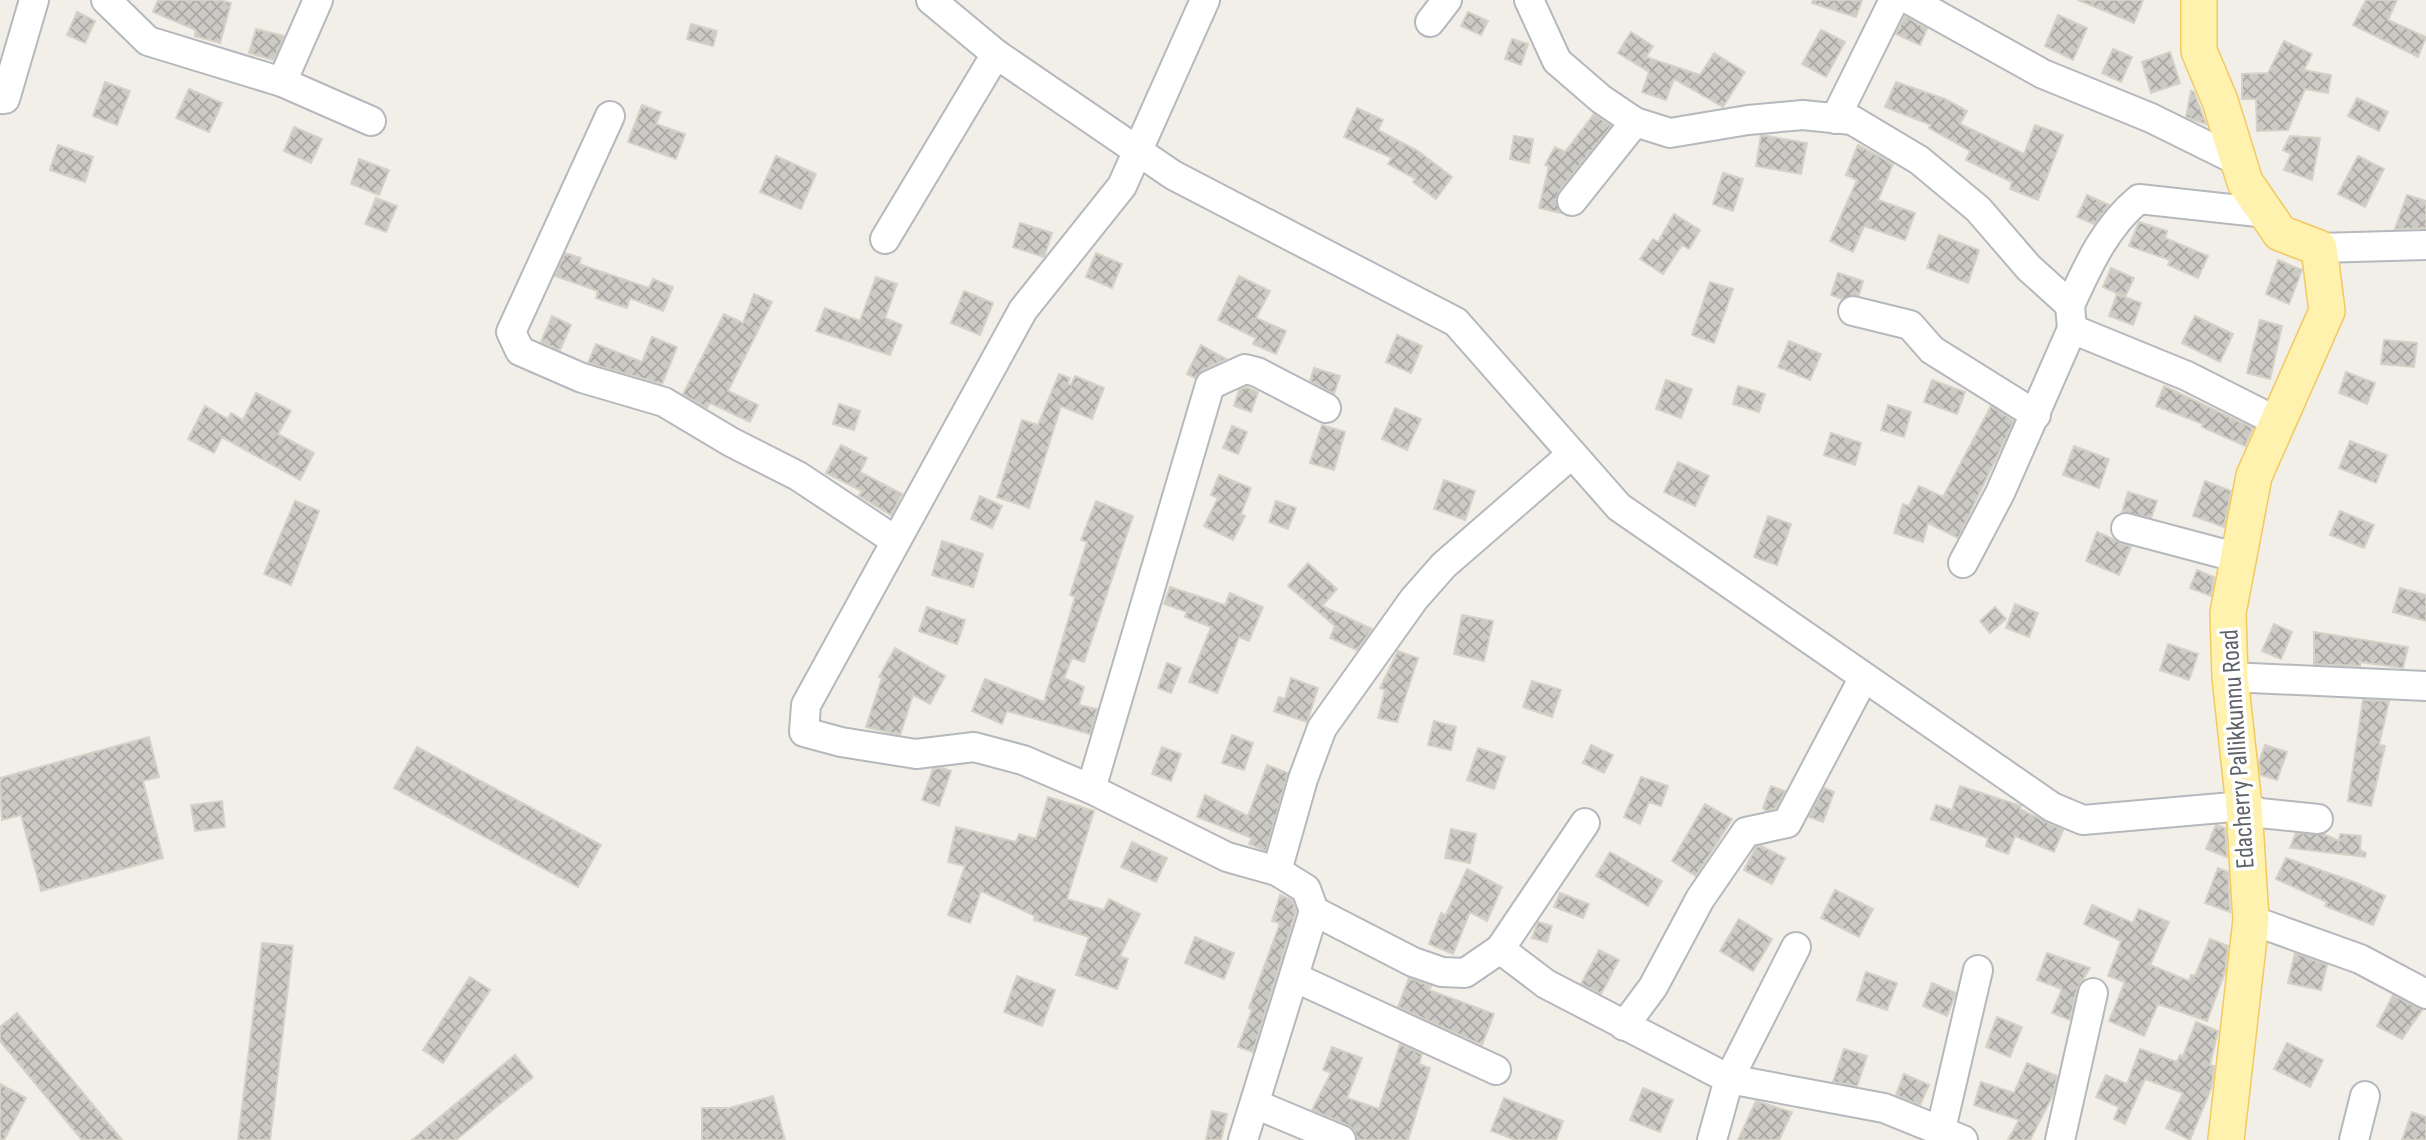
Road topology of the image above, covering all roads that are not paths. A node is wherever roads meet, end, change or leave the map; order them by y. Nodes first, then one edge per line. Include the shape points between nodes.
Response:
1 (34, 0) edge
2 (106, 0) edge
3 (318, 0) edge
4 (931, 0) edge
5 (1205, 0) edge
6 (1447, 0) edge
7 (1529, 0) edge
8 (1894, 0) edge
9 (1910, 0) edge
10 (2200, 0) edge
11 (1430, 22) dead end
12 (996, 54) junction
13 (282, 82) junction
14 (0, 99) edge
15 (610, 116) dead end
16 (1835, 118) junction
17 (371, 121) dead end
18 (1635, 122) junction
19 (1138, 151) junction
20 (2238, 161) junction
21 (1572, 201) dead end
22 (2267, 213) junction
23 (884, 239) dead end
24 (2426, 245) edge
25 (2319, 248) junction
26 (1853, 312) dead end
27 (2071, 317) junction
28 (1326, 408) dead end
29 (2036, 415) junction
30 (2278, 422) junction
31 (1572, 454) junction
32 (2126, 528) dead end
33 (896, 541) junction
34 (2239, 558) junction
35 (1962, 563) dead end
36 (2230, 677) junction
37 (1863, 679) junction
38 (2426, 686) edge
39 (1091, 789) junction
40 (2244, 806) junction
41 (2318, 820) dead end
42 (1585, 824) dead end
43 (1277, 871) junction
44 (1314, 911) junction
45 (2251, 920) junction
46 (1796, 947) dead end
47 (1500, 949) junction
48 (1978, 970) dead end
49 (1294, 977) junction
50 (2093, 993) dead end
51 (2426, 994) edge
52 (1624, 1026) junction
53 (1496, 1070) dead end
54 (1730, 1079) junction
55 (2365, 1096) dead end
56 (1255, 1104) junction
57 (1952, 1135) edge
58 (1243, 1140) edge
59 (1341, 1140) edge
60 (1712, 1140) edge
61 (2060, 1140) edge
62 (2226, 1140) edge
63 (2354, 1140) edge

1 - 14 street via 5,99
2 - 13 street via 148,41
3 - 13 street
4 - 12 street
5 - 19 street
6 - 11 street
7 - 18 street via 1557,61
8 - 16 street
9 - 20 street via 2043,74 2151,118
10 - 20 main road via 2199,51
12 - 19 street
12 - 23 street
13 - 17 street
15 - 33 street via 512,332 520,351 582,378 664,402 798,476
16 - 18 street via 1748,120 1670,133
16 - 27 street via 1852,120 1919,160 1978,209
18 - 21 street
19 - 31 street via 1173,175 1456,322
19 - 33 street via 1122,187 1023,310
20 - 22 main road via 2245,182
22 - 25 main road via 2280,233
22 - 27 street via 2139,200 2122,213 2096,251
24 - 25 street
25 - 30 main road, Edacherry Pallikkunnu Road via 2327,311
26 - 29 street via 1910,325 1932,350
27 - 29 street
27 - 30 street
28 - 39 street via 1245,369 1210,385
29 - 35 street
30 - 34 main road, Edacherry Pallikkunnu Road via 2254,475
31 - 37 street via 1619,507
31 - 43 street via 1444,565 1414,599 1322,728
32 - 34 street
33 - 39 street via 806,705 804,732 916,754 974,747 1023,760
34 - 36 main road, Edacherry Pallikkunnu Road via 2228,613
36 - 38 street
36 - 40 main road, Edacherry Pallikkunnu Road
37 - 40 street via 2052,807 2083,820
37 - 52 street via 1787,824 1746,832 1700,898 1653,987
39 - 43 street via 1227,857
40 - 41 street via 2260,813
40 - 45 main road, Edacherry Pallikkunnu Road
42 - 47 street
43 - 44 street via 1307,889
44 - 47 street via 1442,972 1465,973
44 - 49 street
45 - 51 street via 2360,959
45 - 62 main road, Edacherry Pallikkunnu Road
46 - 54 street
47 - 52 street via 1546,984
48 - 57 street
49 - 53 street
49 - 56 street
50 - 61 street
52 - 54 street
54 - 57 street via 1884,1108
54 - 60 street
55 - 63 street
56 - 58 street
56 - 59 street

